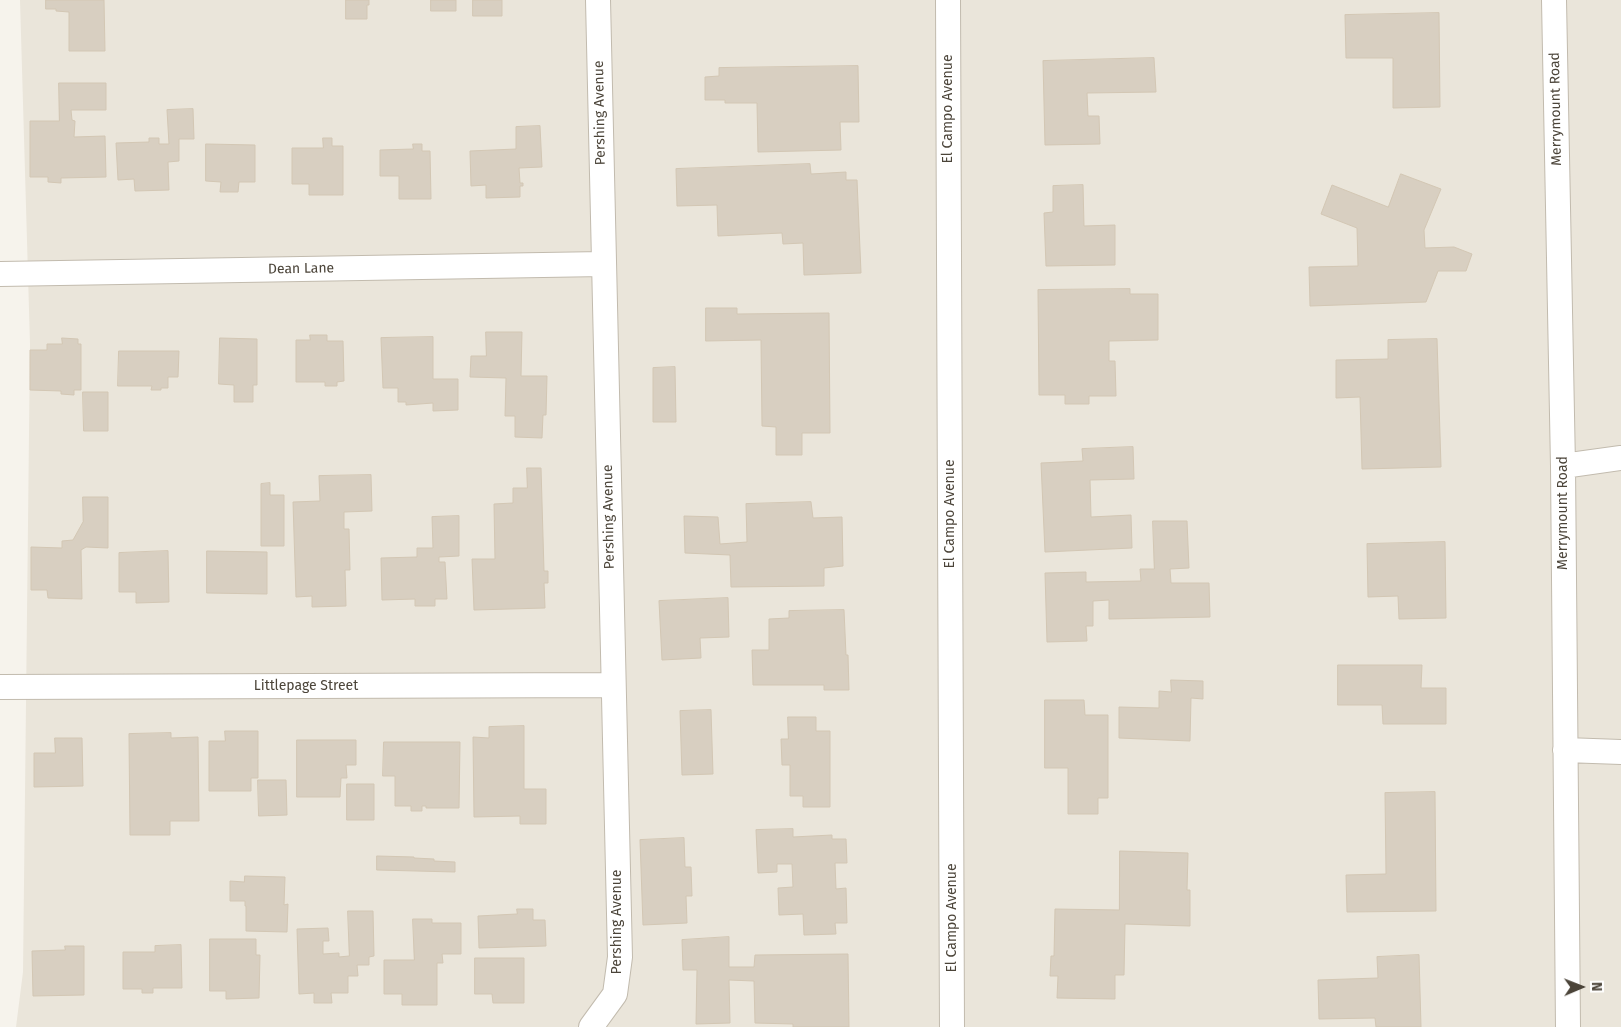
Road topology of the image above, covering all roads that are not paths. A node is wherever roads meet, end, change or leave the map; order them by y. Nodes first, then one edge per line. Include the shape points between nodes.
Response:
1 (598, 0) edge
2 (948, 0) edge
3 (1554, 0) edge
4 (603, 264) junction
5 (0, 274) edge
6 (1621, 458) edge
7 (1563, 466) junction
8 (612, 685) junction
9 (0, 688) edge
10 (1564, 750) junction
11 (1621, 752) edge
12 (591, 1027) edge
13 (952, 1027) edge
14 (1568, 1027) edge

1 - 4 street, Pershing Avenue
2 - 13 street, El Campo Avenue
3 - 7 street, Merrymount Road
4 - 5 street, Dean Lane
4 - 8 street, Pershing Avenue
6 - 7 street
7 - 10 street, Merrymount Road
8 - 9 street, Littlepage Street
8 - 12 street, Pershing Avenue via 620,957 615,994
10 - 11 street
10 - 14 street, Merrymount Road

